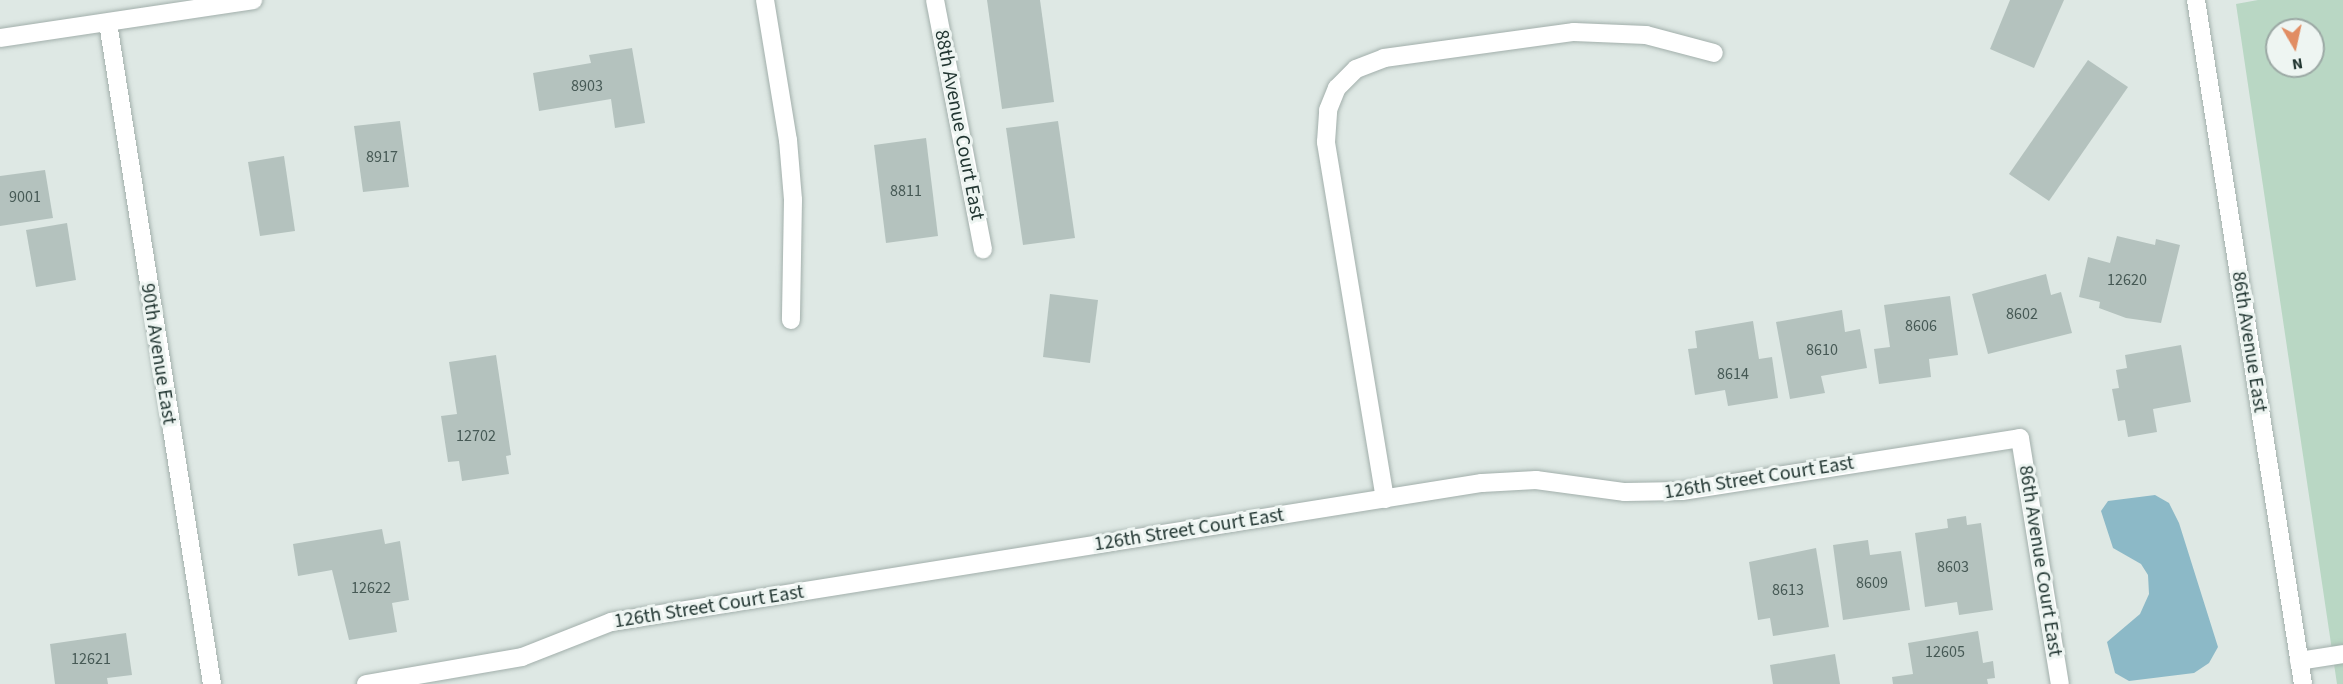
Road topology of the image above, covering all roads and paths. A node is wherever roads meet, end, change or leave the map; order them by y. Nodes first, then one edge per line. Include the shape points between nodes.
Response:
1 (253, 0) edge
2 (765, 0) edge
3 (935, 0) edge
4 (2196, 0) edge
5 (108, 23) junction
6 (0, 38) edge
7 (1714, 53) dead end
8 (983, 249) dead end
9 (791, 320) dead end
10 (2020, 438) joint
11 (1384, 499) junction
12 (2343, 654) edge
13 (2299, 661) junction
14 (212, 684) edge
15 (366, 684) edge
16 (2060, 684) edge
17 (2303, 684) edge

1 - 5 street
2 - 9 street via 788,140 793,200
3 - 8 street, 88th Avenue Court East
4 - 13 street, 86th Avenue East
5 - 6 street
5 - 14 street, 90th Avenue East
7 - 11 street via 1646,35 1574,32 1384,58 1356,69 1337,88 1328,110 1326,142
10 - 11 street, 126th Street Court East via 1682,491 1625,492 1569,483 1509,481
10 - 16 street, 86th Avenue Court East
11 - 15 street, 126th Street Court East via 620,621 553,641 522,657
12 - 13 street
13 - 17 street, 86th Avenue East

